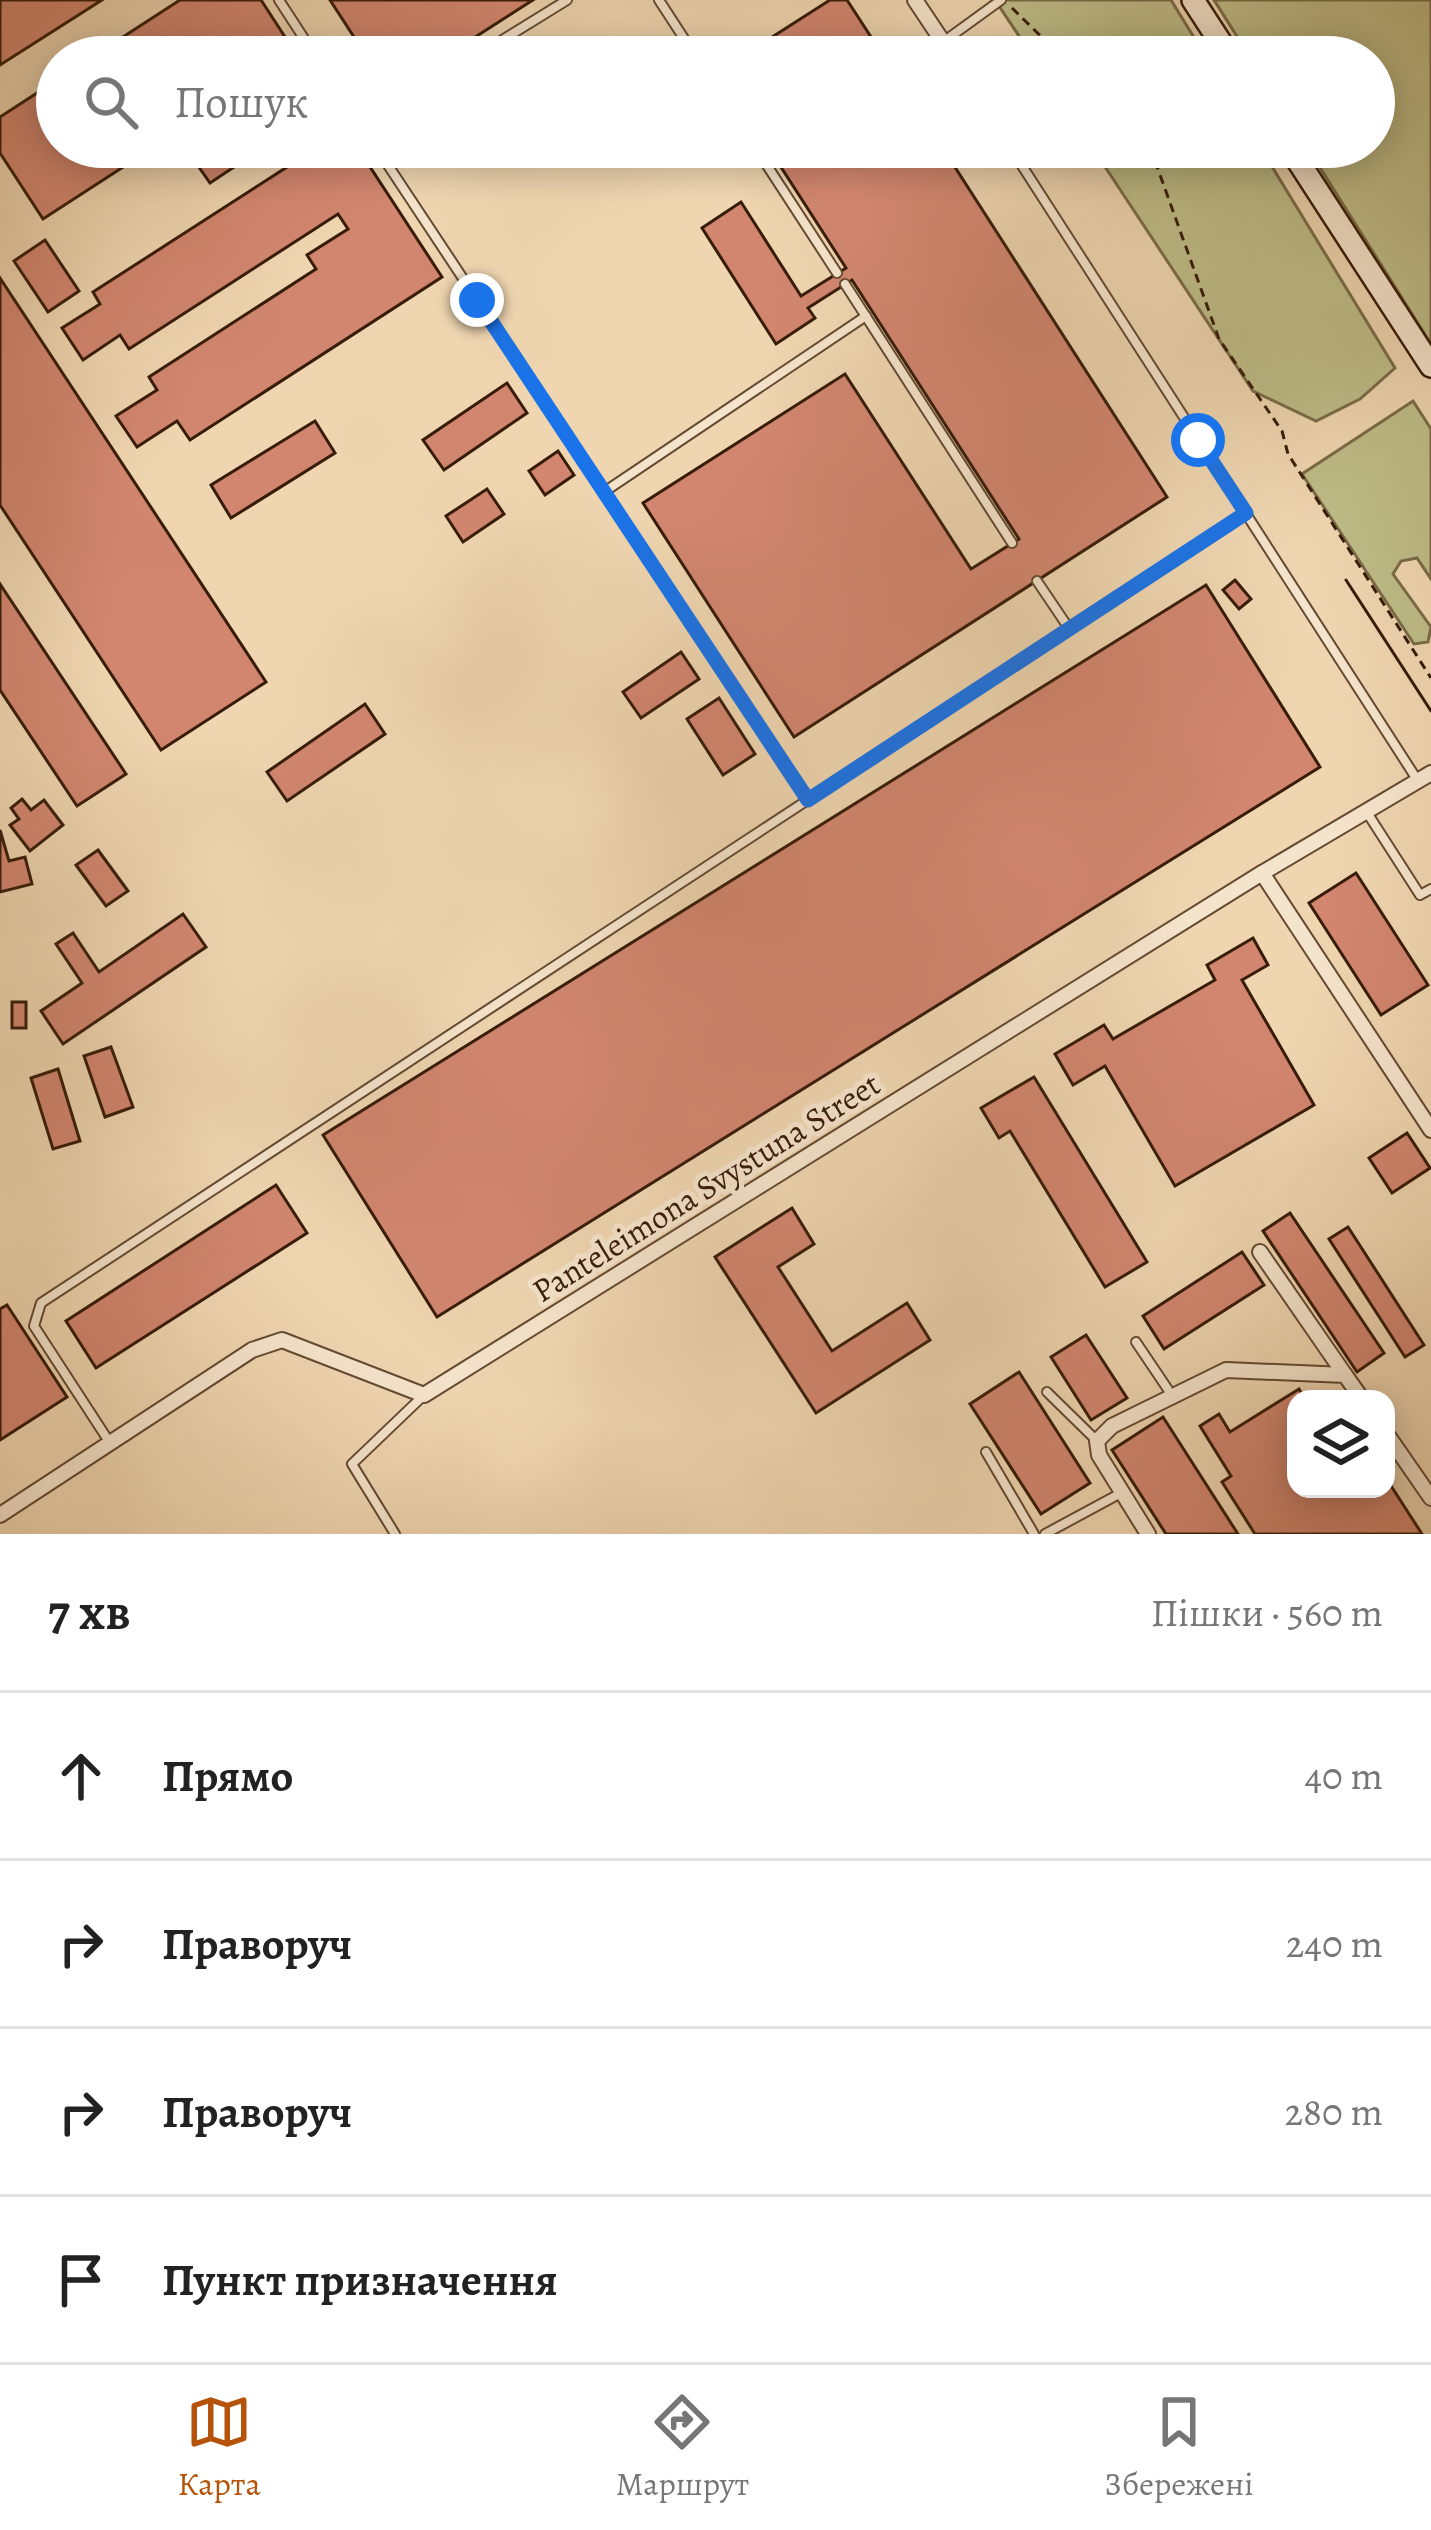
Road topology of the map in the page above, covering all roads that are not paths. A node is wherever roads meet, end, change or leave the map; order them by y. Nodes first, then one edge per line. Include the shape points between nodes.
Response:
1 (278, 0) edge
2 (567, 0) edge
3 (659, 0) edge
4 (915, 0) edge
5 (1005, 0) edge
6 (1193, 0) edge
7 (302, 36) edge
8 (510, 36) edge
9 (682, 36) edge
10 (939, 36) edge
11 (952, 36) edge
12 (1216, 36) edge
13 (390, 168) edge
14 (769, 168) edge
15 (1024, 168) edge
16 (1303, 168) edge
17 (837, 273) dead end
18 (845, 284) dead end
19 (866, 316) junction
20 (1431, 366) edge
21 (604, 492) junction
22 (1246, 513) junction
23 (1012, 543) dead end
24 (1037, 581) dead end
25 (1068, 627) dead end
26 (1424, 777) edge
27 (808, 800) junction
28 (1366, 812) junction
29 (1262, 873) junction
30 (1431, 889) edge
31 (1431, 1130) edge
32 (1260, 1252) dead end
33 (1136, 1342) dead end
34 (1345, 1375) junction
35 (1356, 1390) edge
36 (1047, 1392) dead end
37 (1171, 1394) junction
38 (424, 1395) junction
39 (1097, 1441) junction
40 (110, 1443) junction
41 (1395, 1446) edge
42 (986, 1452) dead end
43 (1122, 1493) junction
44 (1431, 1498) edge
45 (0, 1515) edge
46 (395, 1534) edge
47 (1034, 1534) edge
48 (1045, 1534) edge
49 (1148, 1534) edge

1 - 7 lane
2 - 8 lane
3 - 9 lane
4 - 10 street
5 - 11 lane
6 - 12 main road
13 - 21 lane
14 - 17 lane
15 - 22 lane
16 - 20 main road
18 - 19 lane
19 - 21 lane
19 - 23 lane
21 - 27 lane
22 - 26 lane
22 - 27 lane
24 - 25 lane
26 - 28 street, Panteleimona Svystuna Street
27 - 40 lane via 41,1303 34,1326
28 - 29 street, Panteleimona Svystuna Street
28 - 30 lane via 1420,895
29 - 31 street
29 - 38 street, Panteleimona Svystuna Street
32 - 34 street
33 - 37 lane
34 - 35 street
34 - 37 street via 1226,1370
36 - 39 lane
37 - 39 street
38 - 40 street via 282,1340 252,1350
38 - 46 lane via 352,1464
39 - 43 street
40 - 45 street
41 - 44 street
42 - 47 lane
43 - 48 lane
43 - 49 street

